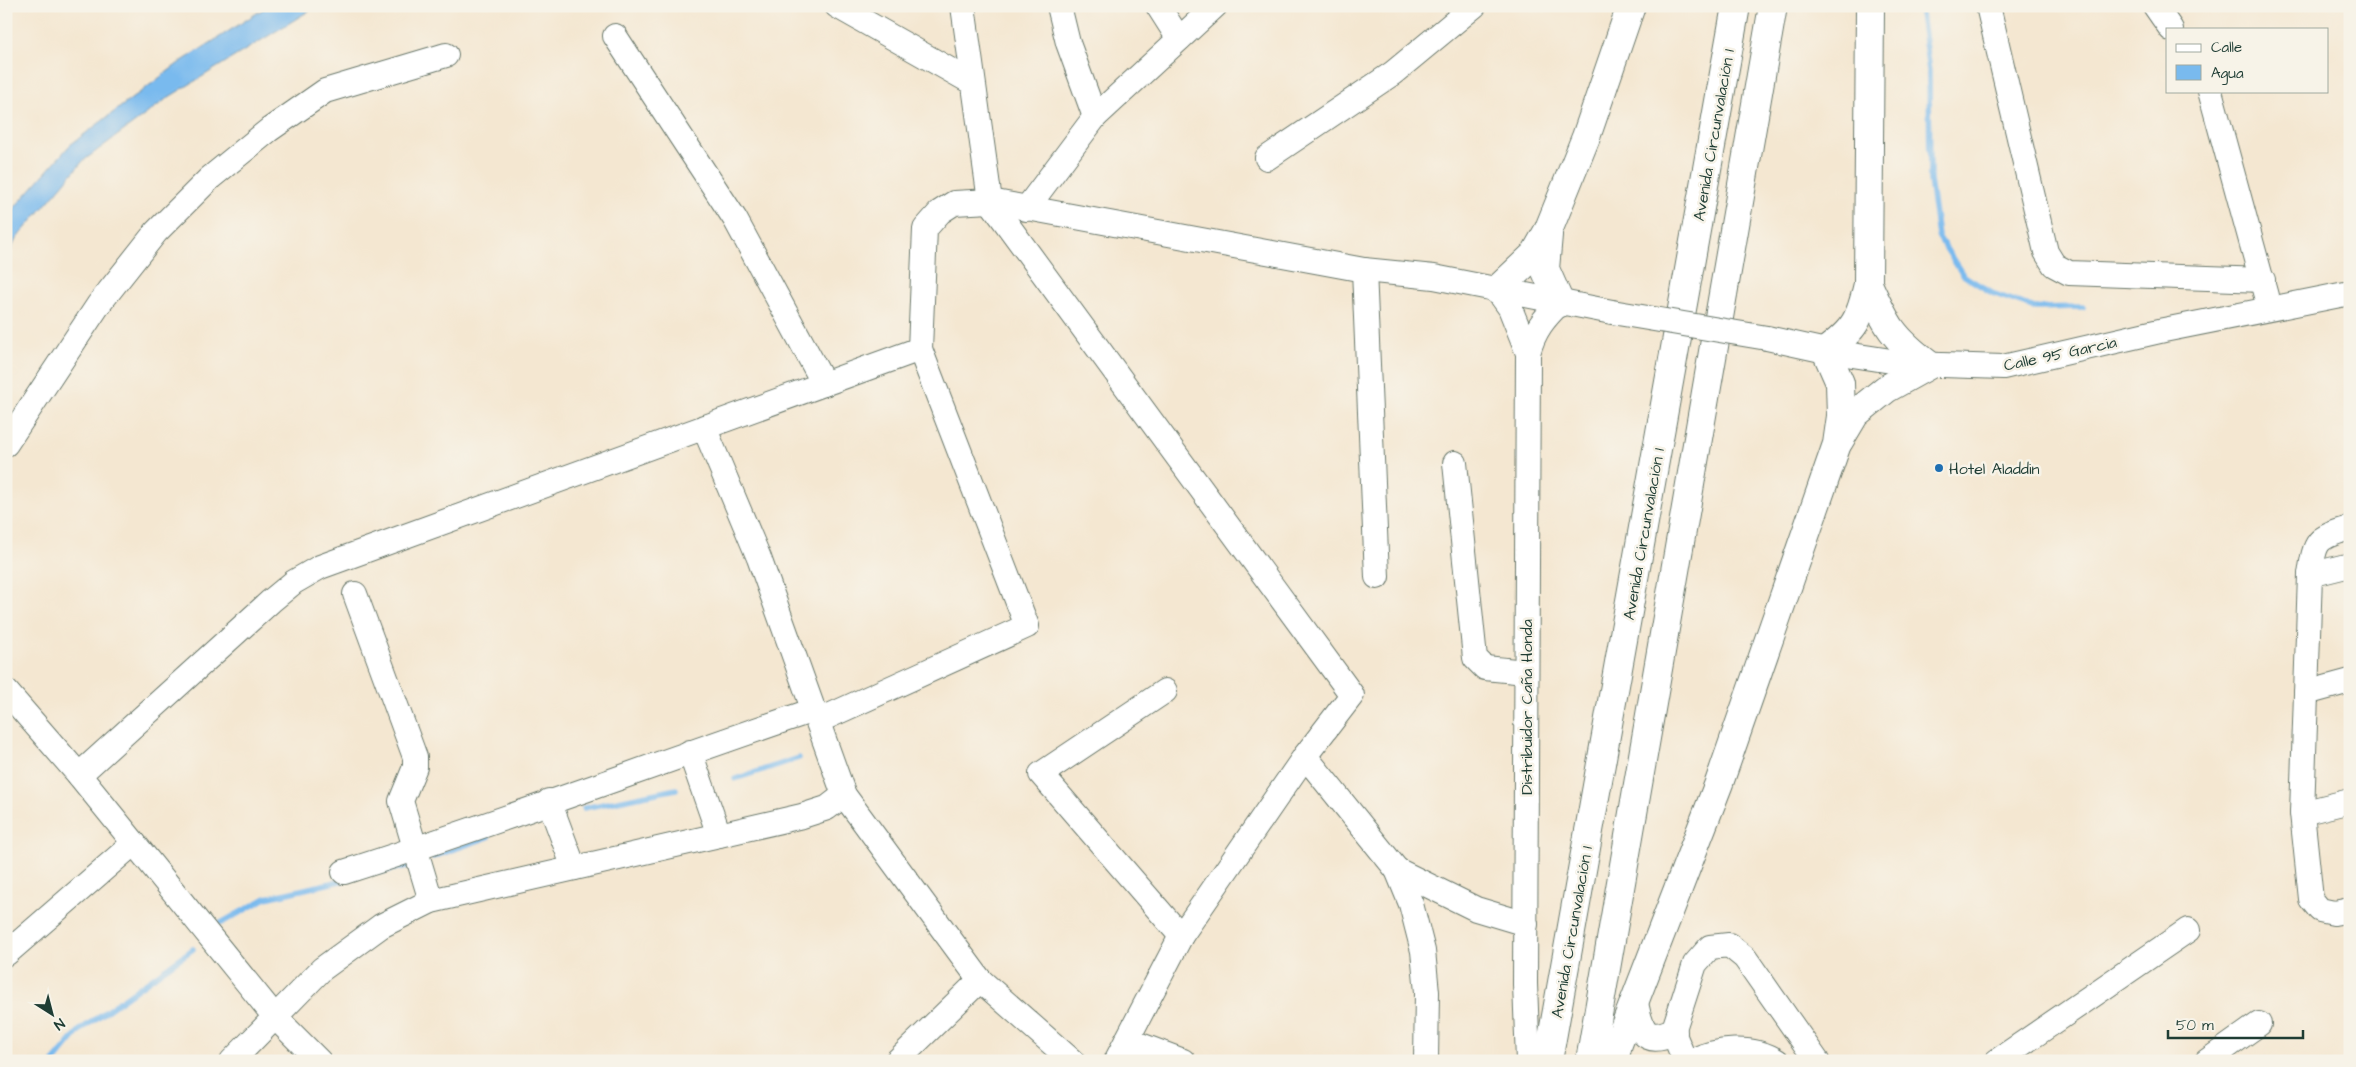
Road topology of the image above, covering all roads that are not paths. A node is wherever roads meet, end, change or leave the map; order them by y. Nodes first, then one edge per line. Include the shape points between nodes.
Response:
1 (837, 6) edge
2 (963, 6) edge
3 (1060, 6) edge
4 (1158, 6) edge
5 (1215, 6) edge
6 (1474, 6) edge
7 (1631, 6) edge
8 (1736, 6) edge
9 (1773, 6) edge
10 (1870, 6) edge
11 (1988, 6) edge
12 (2155, 6) edge
13 (2170, 28) edge
14 (615, 36) dead end
15 (1179, 39) junction
16 (446, 55) dead end
17 (973, 83) junction
18 (2210, 92) edge
19 (1095, 117) junction
20 (1267, 158) dead end
21 (990, 201) junction
22 (1026, 209) junction
23 (1548, 232) junction
24 (1364, 270) junction
25 (2263, 280) junction
26 (1868, 284) junction
27 (1497, 290) junction
28 (2350, 293) edge
29 (1560, 304) junction
30 (2269, 310) junction
31 (920, 348) junction
32 (1826, 351) junction
33 (1528, 353) junction
34 (1929, 365) junction
35 (824, 384) junction
36 (704, 427) junction
37 (6, 444) edge
38 (1837, 444) junction
39 (1455, 463) dead end
40 (2350, 528) edge
41 (2350, 565) edge
42 (2310, 575) junction
43 (1377, 577) dead end
44 (355, 594) dead end
45 (1526, 672) junction
46 (2350, 681) edge
47 (1165, 691) dead end
48 (6, 692) edge
49 (2306, 693) junction
50 (816, 716) junction
51 (690, 752) junction
52 (1304, 756) junction
53 (79, 775) junction
54 (844, 795) junction
55 (549, 801) junction
56 (2350, 801) edge
57 (2302, 813) junction
58 (719, 835) junction
59 (134, 843) junction
60 (414, 850) junction
61 (574, 868) junction
62 (1397, 870) junction
63 (344, 872) dead end
64 (431, 901) junction
65 (2350, 910) edge
66 (1526, 924) junction
67 (2188, 930) dead end
68 (1181, 936) junction
69 (6, 954) edge
70 (980, 980) junction
71 (1634, 1003) junction
72 (275, 1017) junction
73 (2259, 1024) dead end
74 (1673, 1032) junction
75 (1127, 1040) junction
76 (232, 1061) edge
77 (319, 1061) edge
78 (897, 1061) edge
79 (1072, 1061) edge
80 (1116, 1061) edge
81 (1183, 1061) edge
82 (1426, 1061) edge
83 (1528, 1061) edge
84 (1548, 1061) edge
85 (1590, 1061) edge
86 (1614, 1061) edge
87 (1685, 1061) edge
88 (1691, 1061) edge
89 (1777, 1061) edge
90 (1817, 1061) edge
91 (1997, 1061) edge
92 (2207, 1061) edge

1 - 17 street
2 - 17 street
3 - 19 street via 1068,43
4 - 15 street
5 - 15 street
6 - 20 street via 1393,73
7 - 23 main road via 1586,137
8 - 84 main road, Avenida Circunvalación 1
9 - 85 main road
10 - 26 main road
11 - 25 street via 2046,252 2054,265 2069,273
12 - 13 street
14 - 35 street via 735,219
15 - 19 street
16 - 37 street via 325,91 269,130 210,178 156,232 99,304
17 - 21 street
18 - 25 street
19 - 22 street
21 - 22 street, Calle 95 Garcia
21 - 31 street, Calle 95 Garcia via 954,203 940,212 925,229
21 - 52 street via 1352,695
22 - 24 street, Calle 95 Garcia
23 - 27 main road via 1535,254
23 - 29 main road via 1545,269
24 - 27 street, Calle 95 Garcia via 1434,277
24 - 43 street
25 - 30 street
26 - 32 main road via 1862,312 1848,334
26 - 34 main road via 1887,326 1903,345
27 - 29 street, Calle 95 Garcia
27 - 33 street, Distribuidor Caña Honda via 1510,308
28 - 30 street, Calle 95 Garcia
29 - 32 street, Calle 95 Garcia, bridge via 1767,338
29 - 33 street, Distribuidor Caña Honda via 1545,317 1533,335
30 - 34 street, Calle 95 Garcia via 2003,367
31 - 35 street
31 - 50 street via 1027,626
32 - 34 street, Calle 95 Garcia
32 - 38 main road via 1840,383 1841,416
33 - 45 street, Distribuidor Caña Honda
34 - 38 main road via 1886,389 1856,414
35 - 36 street
36 - 50 street via 760,558
36 - 53 street via 320,567 271,601
38 - 71 main road via 1718,783
39 - 45 street via 1475,658 1485,668
40 - 42 street via 2318,540
41 - 42 street
42 - 49 street
44 - 60 street via 415,757 415,768 400,801
45 - 66 street, Distribuidor Caña Honda
46 - 49 street
47 - 68 street via 1042,774
48 - 53 street
49 - 57 street
50 - 51 street
50 - 54 street
51 - 55 street
51 - 58 street
52 - 62 street
52 - 68 street
53 - 59 street
54 - 58 street via 826,808 802,816
54 - 70 street
55 - 60 street
55 - 61 street
56 - 57 street
57 - 65 street via 2311,899 2320,910 2334,913
58 - 61 street
59 - 69 street
59 - 72 street
60 - 63 street
60 - 64 street
61 - 64 street
62 - 66 street via 1476,909
62 - 82 street via 1411,904 1424,951 1428,992
64 - 72 street via 380,926 322,969
66 - 83 street, Distribuidor Caña Honda
67 - 91 street
68 - 75 street
70 - 78 street
70 - 79 street
71 - 74 main road via 1639,1026 1644,1033 1662,1037
71 - 86 main road
72 - 76 street
72 - 77 street
73 - 92 street
74 - 87 street
74 - 90 street via 1696,964 1710,947 1729,945 1745,958
75 - 80 street
75 - 81 street
88 - 89 street via 1707,1053 1732,1051 1752,1052

